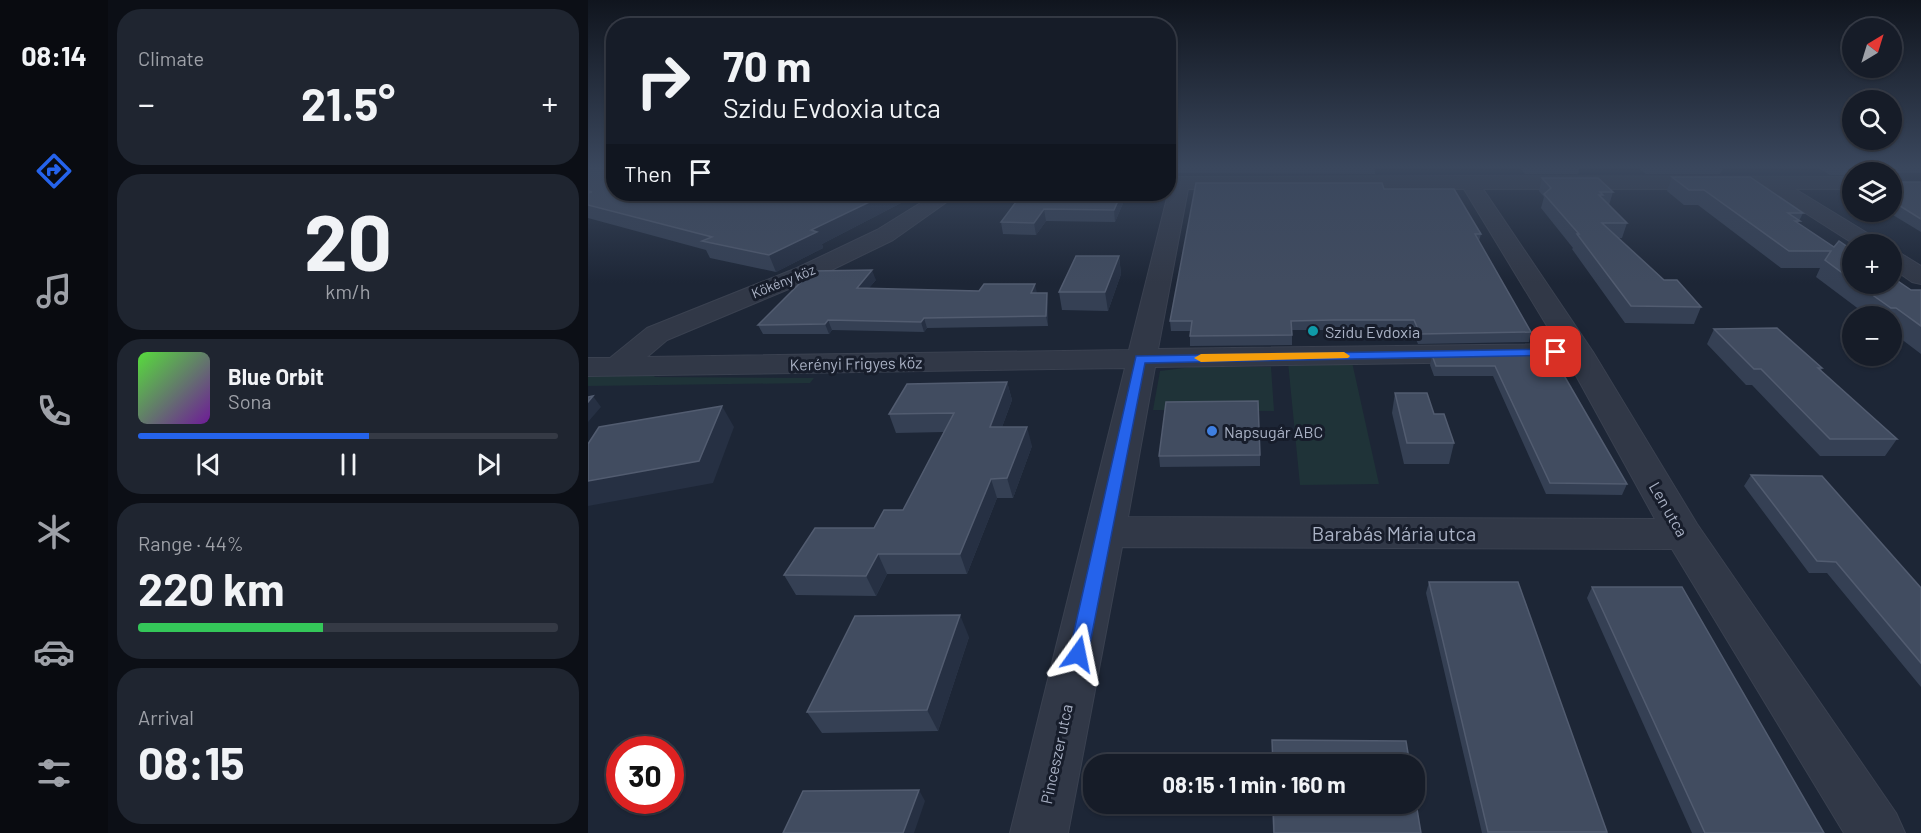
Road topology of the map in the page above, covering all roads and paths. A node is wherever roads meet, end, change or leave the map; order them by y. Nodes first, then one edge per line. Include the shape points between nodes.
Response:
1 (930, 206) edge
2 (1169, 206) edge
3 (1484, 206) edge
4 (1808, 206) edge
5 (1853, 234) edge
6 (1902, 265) edge
7 (1921, 277) edge
8 (1578, 352) junction
9 (1132, 359) junction
10 (618, 366) junction
11 (588, 367) edge
12 (1105, 532) junction
13 (1683, 534) junction
14 (1039, 833) edge
15 (1876, 833) edge

1 - 10 street, Kökény köz via 885,235 806,273 657,334
2 - 9 street, Pinceszer utca
3 - 8 street, Len utca
4 - 5 street
6 - 7 street
8 - 9 street, Kerényi Frigyes köz
8 - 13 street, Len utca
9 - 10 street, Kerényi Frigyes köz
9 - 12 street, Pinceszer utca
10 - 11 street, Kerényi Frigyes köz
12 - 13 street, Barabás Mária utca
12 - 14 street, Pinceszer utca
13 - 15 street, Len utca

